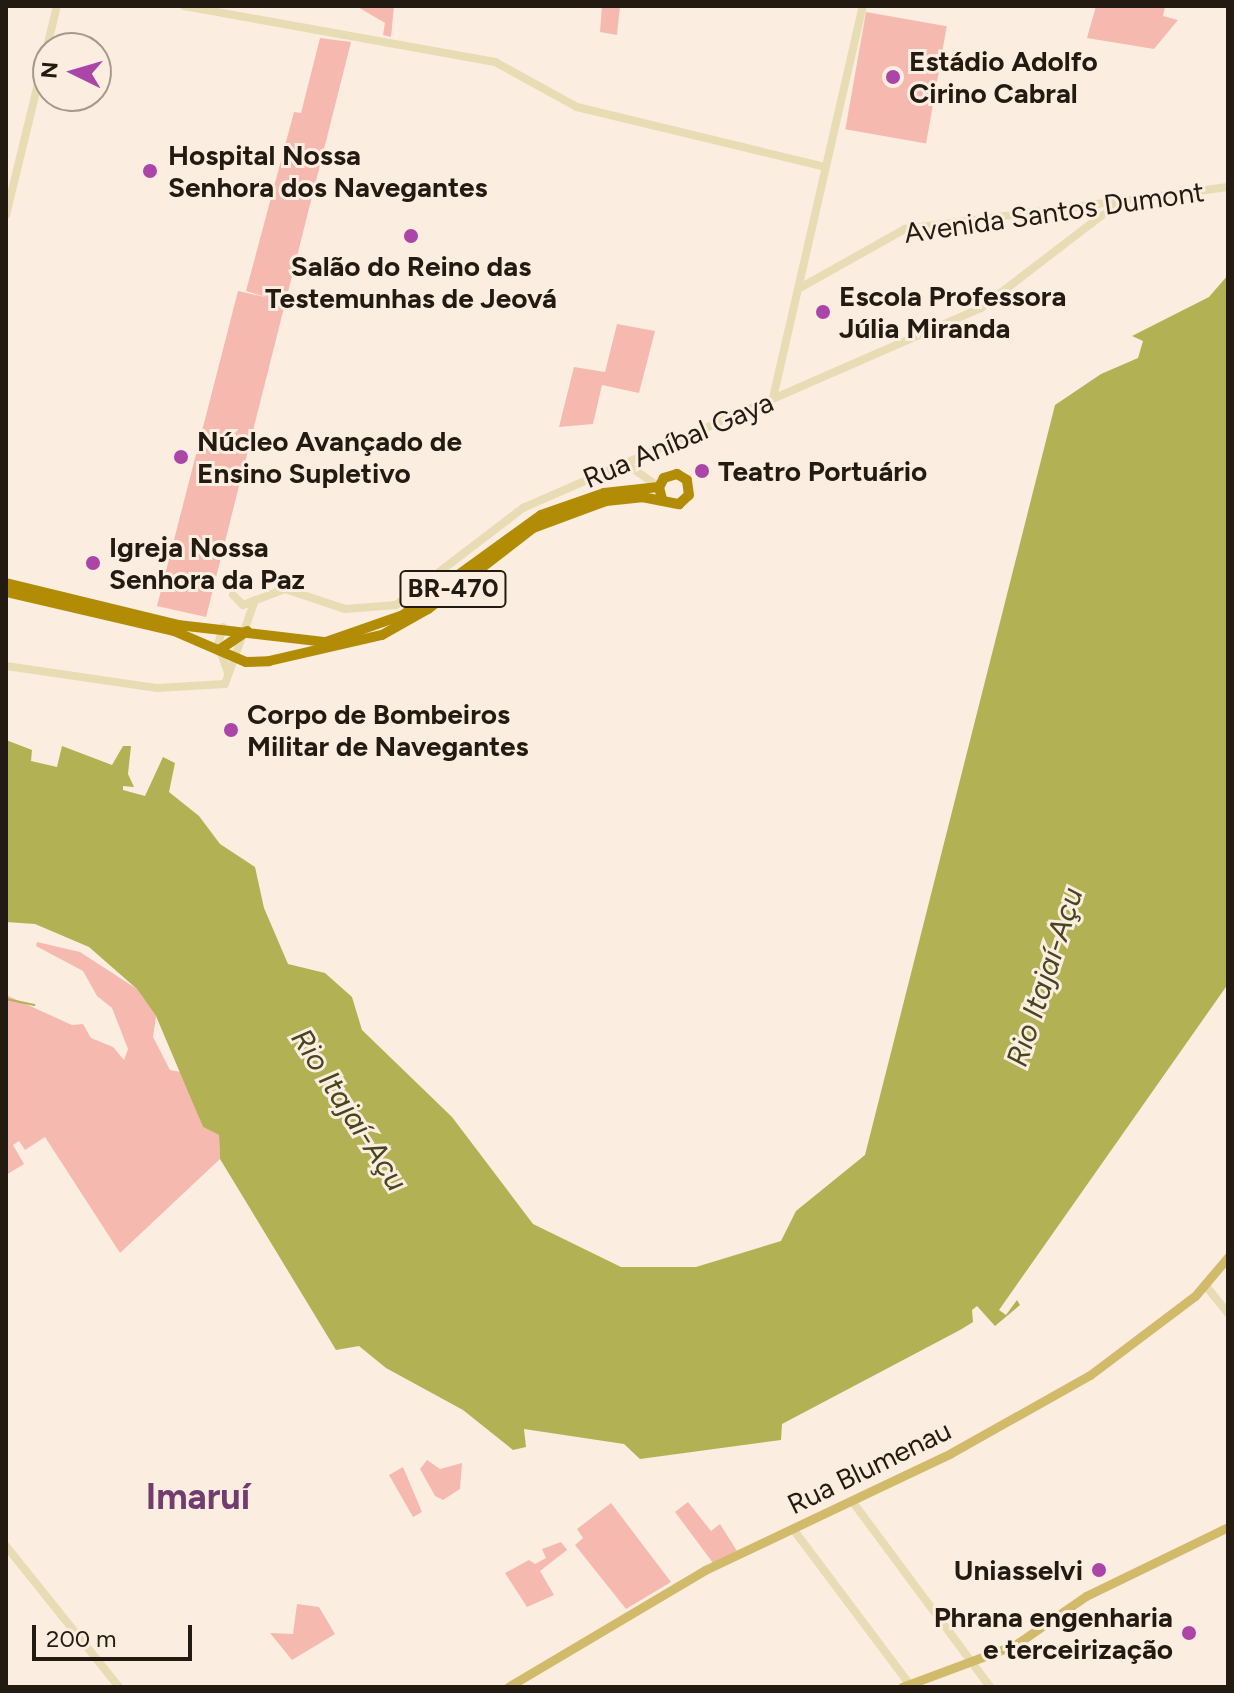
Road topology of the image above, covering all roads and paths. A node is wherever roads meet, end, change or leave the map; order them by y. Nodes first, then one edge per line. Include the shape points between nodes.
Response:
1 (57, 6) edge
2 (184, 6) edge
3 (863, 6) edge
4 (825, 167) junction
5 (1228, 187) edge
6 (1125, 203) junction
7 (1082, 207) junction
8 (6, 215) edge
9 (1086, 227) junction
10 (798, 289) junction
11 (773, 398) junction
12 (625, 463) junction
13 (659, 487) junction
14 (662, 499) junction
15 (6, 583) edge
16 (6, 592) edge
17 (233, 595) dead end
18 (256, 599) junction
19 (223, 627) junction
20 (247, 631) junction
21 (219, 650) junction
22 (236, 659) junction
23 (6, 666) edge
24 (228, 673) junction
25 (1228, 1257) edge
26 (1206, 1286) junction
27 (1228, 1313) edge
28 (852, 1501) junction
29 (1228, 1527) edge
30 (793, 1529) junction
31 (6, 1546) edge
32 (971, 1662) junction
33 (908, 1686) edge
34 (119, 1687) edge
35 (508, 1687) edge
36 (990, 1687) edge

1 - 8 main road
2 - 4 main road via 495,62 577,107
3 - 4 main road
4 - 10 main road
5 - 6 main road, Avenida Santos Dumont
6 - 7 main road, Avenida Santos Dumont
6 - 9 main road, Rua Aníbal Gaya
7 - 9 main road
7 - 10 main road, Avenida Santos Dumont via 905,229
9 - 11 main road, Rua Aníbal Gaya via 981,308
10 - 11 main road
11 - 12 main road, Rua Aníbal Gaya
12 - 13 main road
12 - 18 main road, Rua Aníbal Gaya via 515,513 417,592 388,608 345,609 285,589
13 - 14 highway
13 - 14 highway via 673,474 684,477 690,487 679,504
13 - 20 highway, BR-470 via 604,493 541,515 416,607 377,628 316,643
14 - 22 highway, BR-470 via 606,501 555,517 516,539 428,609 382,635 285,658
15 - 19 highway, BR-470 via 178,625
16 - 21 highway, BR-470 via 174,631
17 - 18 main road via 243,605
18 - 20 main road
19 - 20 highway, BR-470
19 - 21 main road
20 - 21 highway
20 - 22 main road
21 - 22 highway, BR-470
21 - 24 main road
22 - 24 main road
23 - 24 main road via 157,688 225,684
25 - 26 main road, Rua Blumenau
26 - 27 main road
26 - 28 main road, Rua Blumenau via 1100,1369 951,1453
28 - 30 main road, Rua Blumenau
28 - 32 main road
29 - 32 main road via 1086,1596 1015,1645
30 - 33 main road
30 - 35 main road, Rua Blumenau via 685,1582
31 - 34 main road
32 - 33 main road
32 - 36 main road

